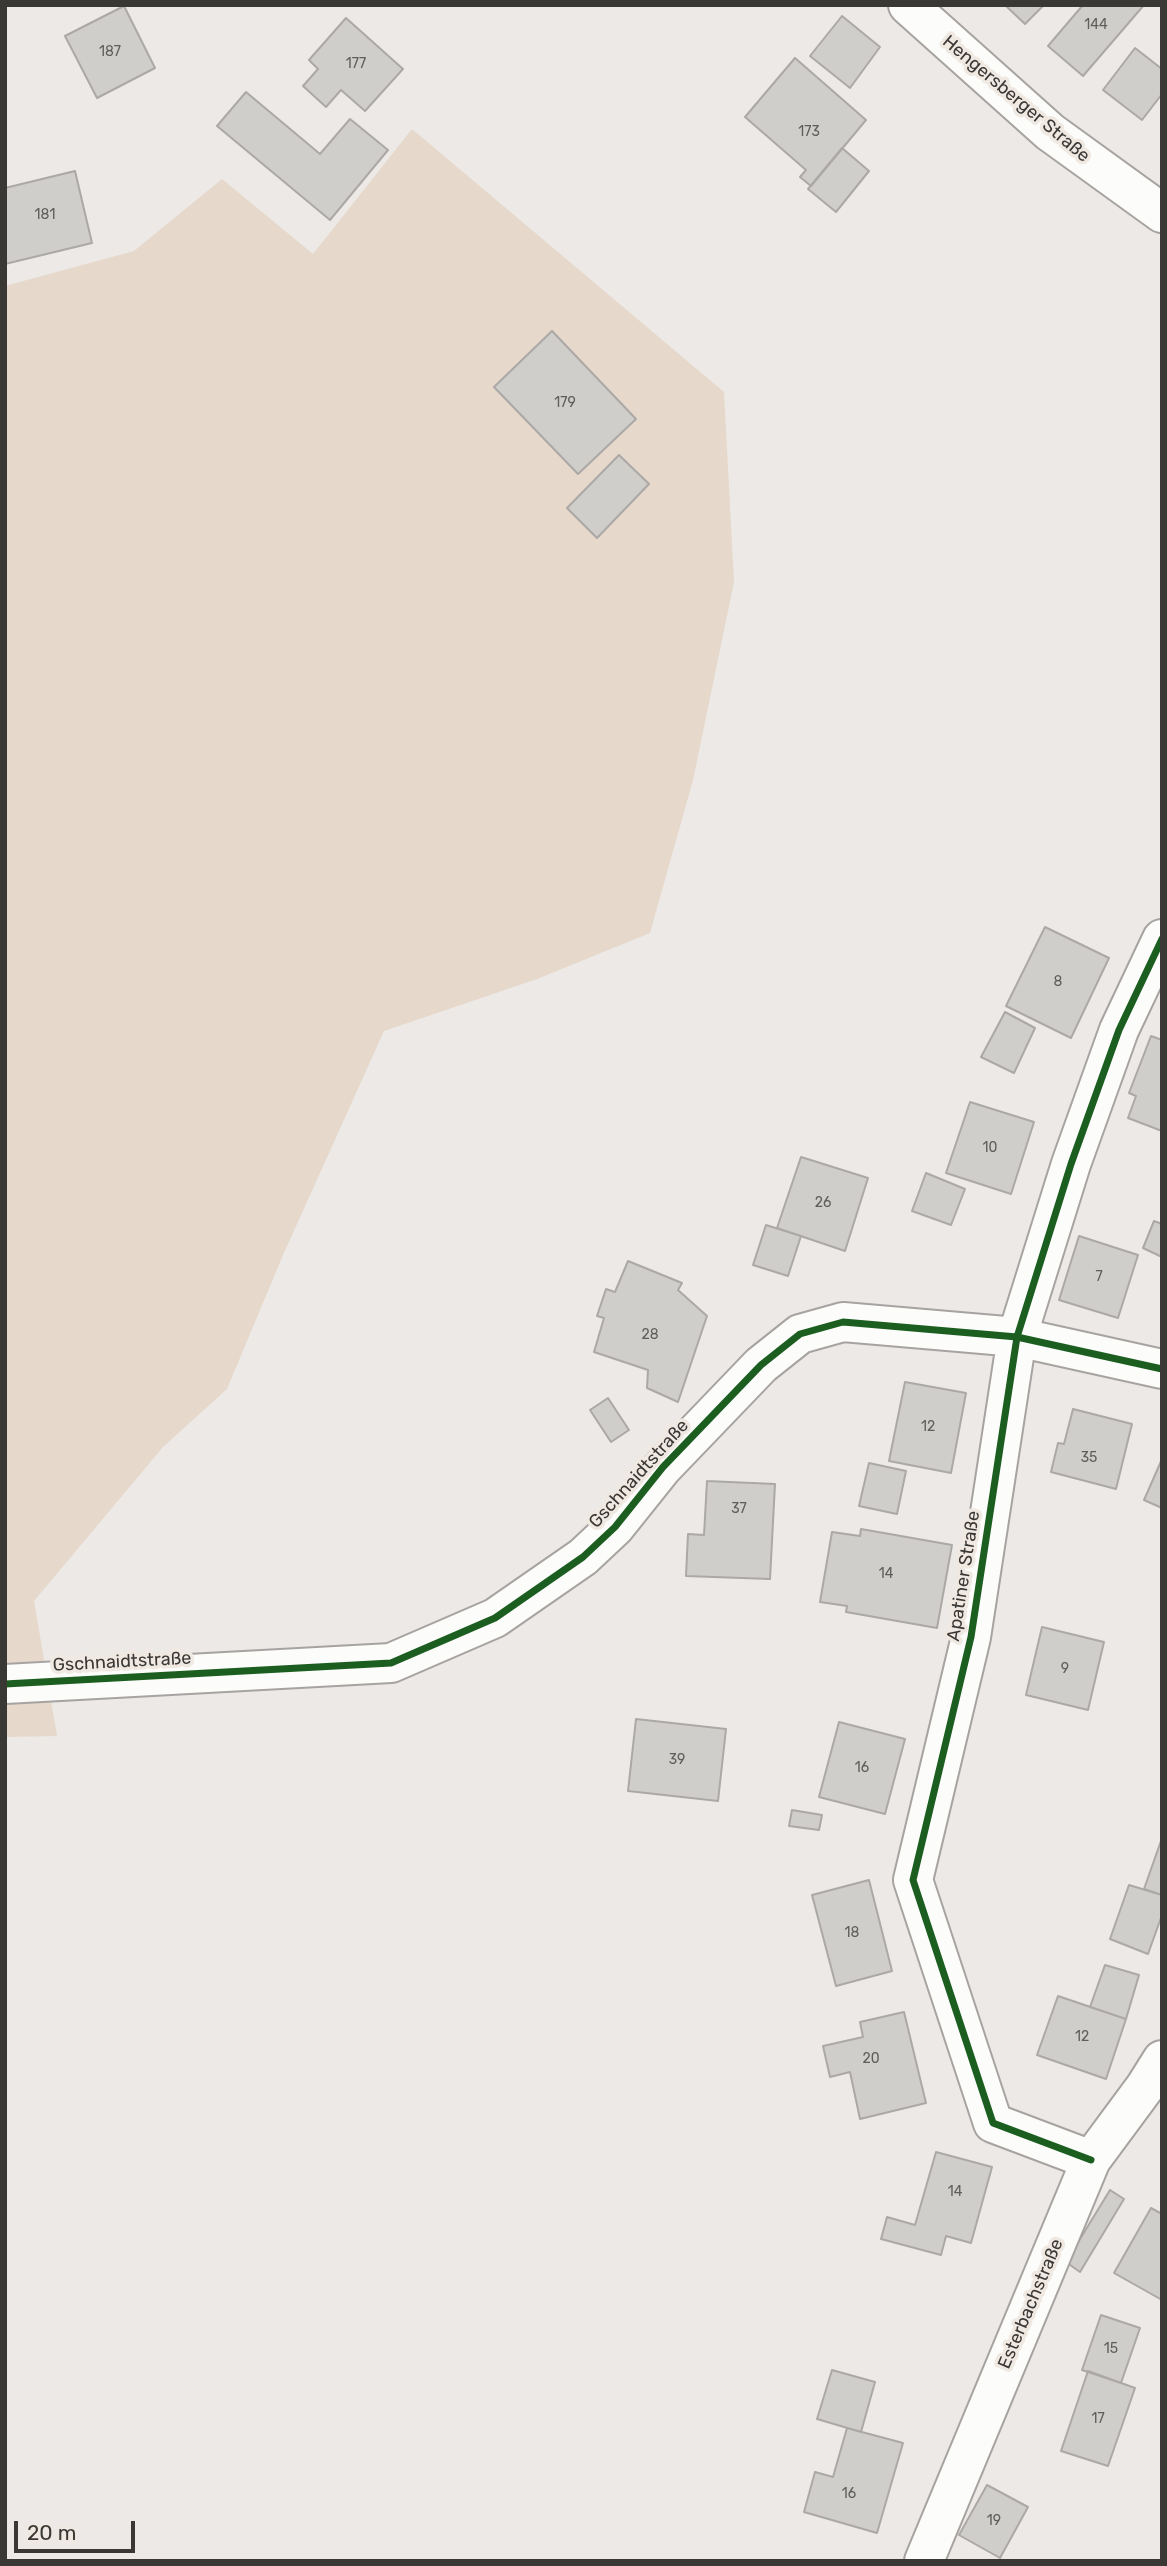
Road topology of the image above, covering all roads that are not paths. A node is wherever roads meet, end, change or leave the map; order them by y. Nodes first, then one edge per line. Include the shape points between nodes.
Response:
1 (908, 5) edge
2 (1162, 212) edge
3 (1162, 939) edge
4 (1017, 1337) junction
5 (1162, 1369) edge
6 (5, 1684) edge
7 (1162, 2060) edge
8 (1091, 2160) junction
9 (924, 2561) edge

1 - 2 street, Hengersberger Straße via 1050,132
3 - 4 street, Apatiner Straße via 1119,1030 1070,1164
4 - 5 street, Gschnaidtstraße
4 - 6 street, Gschnaidtstraße via 843,1322 800,1334 761,1365 583,1557 495,1618 391,1663
4 - 8 street, Apatiner Straße via 971,1637 913,1880 993,2123
7 - 8 street, Esterbachstraße
8 - 9 street, Esterbachstraße

